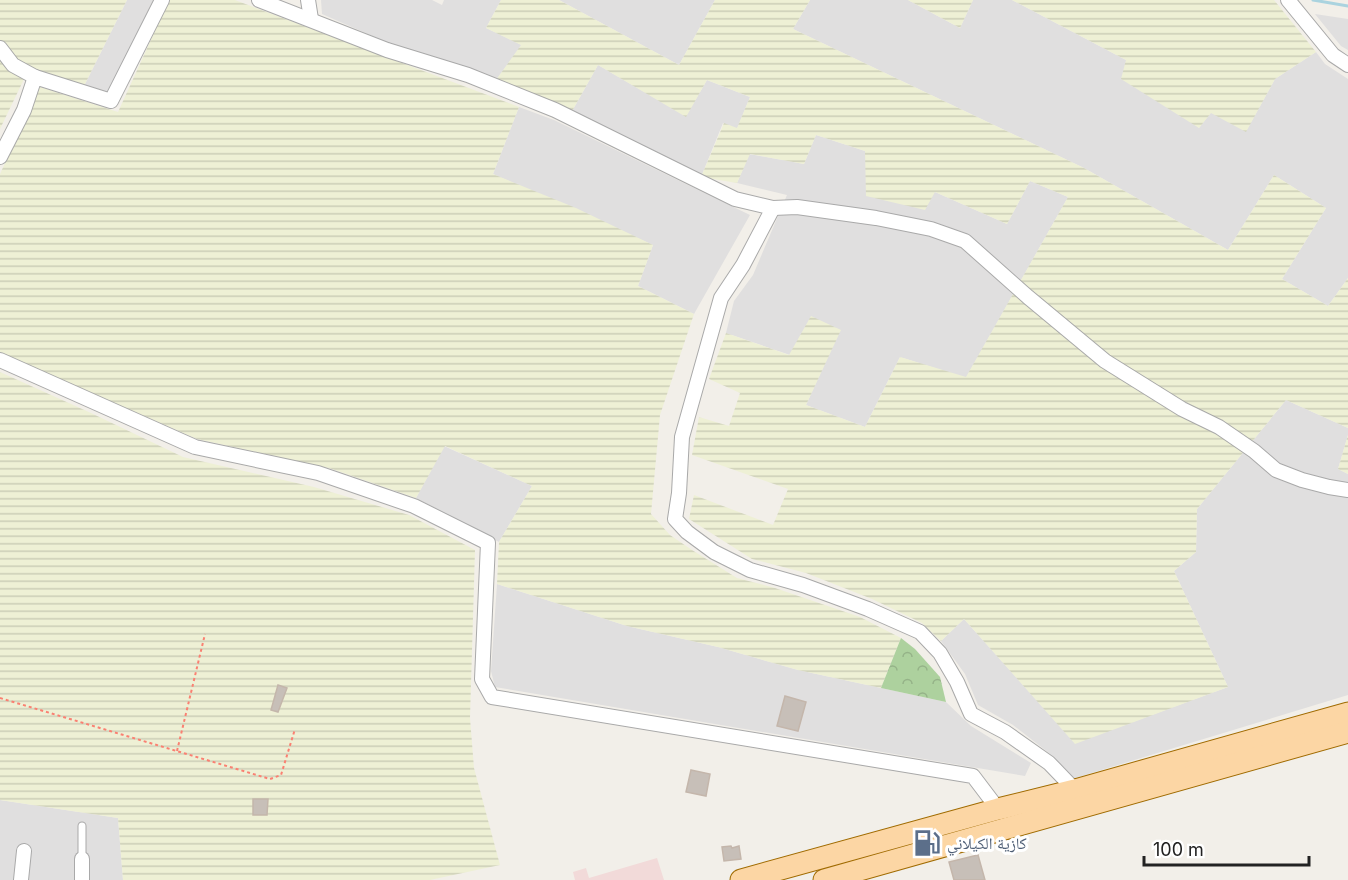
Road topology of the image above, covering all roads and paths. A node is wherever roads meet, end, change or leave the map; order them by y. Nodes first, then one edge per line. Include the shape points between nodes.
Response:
1 (162, 0) edge
2 (259, 0) edge
3 (308, 0) edge
4 (1288, 0) edge
5 (311, 19) junction
6 (0, 48) edge
7 (1348, 65) edge
8 (35, 77) junction
9 (0, 157) edge
10 (772, 208) junction
11 (0, 360) edge
12 (1348, 490) edge
13 (205, 634) dead end
14 (0, 698) edge
15 (1348, 712) edge
16 (296, 729) dead end
17 (1348, 732) edge
18 (177, 751) junction
19 (1075, 790) junction
20 (998, 809) junction
21 (82, 826) dead end
22 (24, 851) dead end
23 (82, 859) joint
24 (21, 880) edge
25 (82, 880) edge
26 (741, 880) edge
27 (824, 880) edge

1 - 8 street via 111,101
2 - 5 street
3 - 5 street
4 - 7 street via 1333,55
5 - 10 street via 555,110 735,199
6 - 8 street via 13,65
8 - 9 street via 24,110
10 - 12 street via 797,207 876,218 931,229 965,241 1105,362 1182,410 1219,427 1276,470 1329,488
10 - 19 street via 721,298 682,437 675,519 714,552 750,570 803,585 920,632 940,653 971,714 1005,732 1049,764
11 - 20 street via 195,447 318,473 414,506 488,543 482,679 492,696 974,776
13 - 18 path
14 - 18 path
15 - 19 main road
16 - 18 path via 281,775 270,779
17 - 27 main road
19 - 20 main road
20 - 26 main road
21 - 23 lane
22 - 24 street
23 - 25 street

